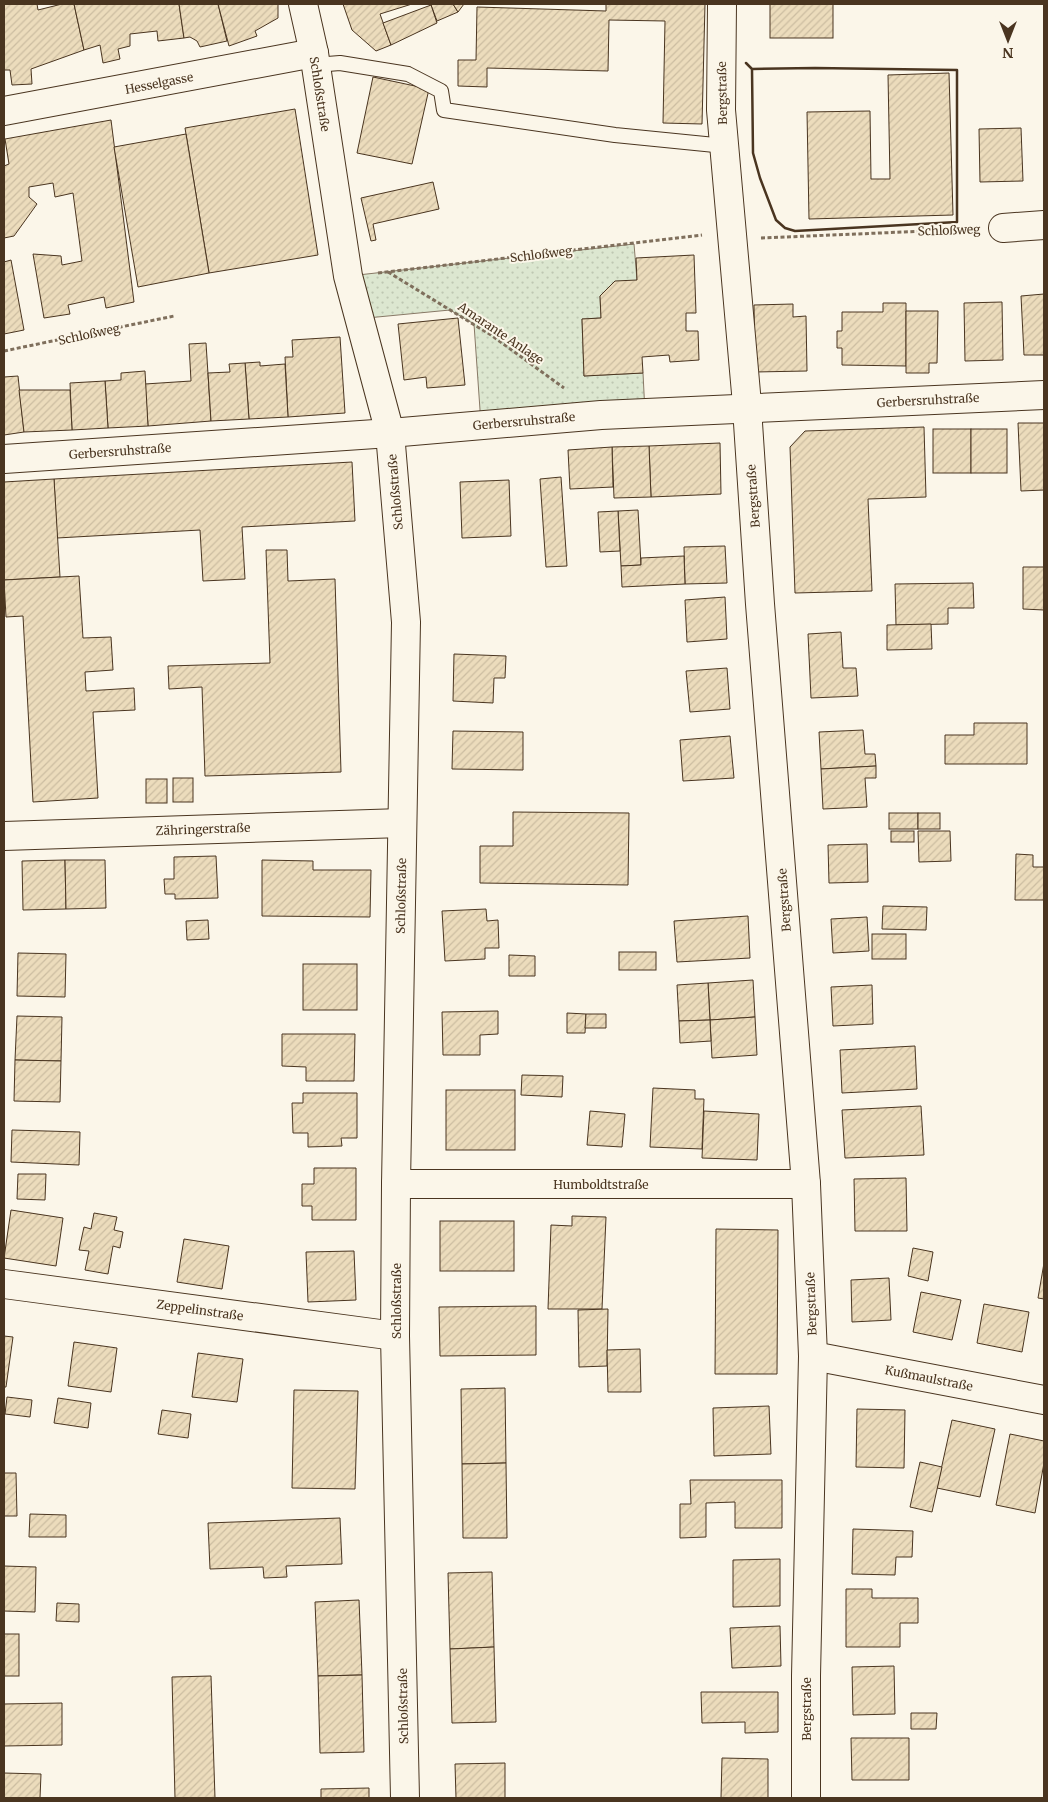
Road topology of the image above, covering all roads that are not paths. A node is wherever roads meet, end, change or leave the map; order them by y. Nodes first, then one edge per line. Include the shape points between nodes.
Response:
1 (303, 4) edge
2 (722, 4) edge
3 (314, 59) junction
4 (4, 111) edge
5 (725, 146) junction
6 (1044, 225) edge
7 (1003, 228) road end
8 (1044, 395) edge
9 (747, 408) junction
10 (390, 433) junction
11 (4, 459) edge
12 (402, 823) junction
13 (4, 836) edge
14 (396, 1184) junction
15 (806, 1184) junction
16 (4, 1284) edge
17 (396, 1336) junction
18 (813, 1356) junction
19 (1044, 1400) edge
20 (405, 1798) edge
21 (806, 1798) edge

1 - 3 street, Schloßstraße
2 - 5 street, Bergstraße via 721,110
3 - 4 street, Hesselgasse
3 - 5 lane via 408,74 441,91 444,110 615,135
3 - 10 street, Schloßstraße via 348,276
5 - 9 street, Bergstraße
6 - 7 street
8 - 9 street, Gerbersruhstraße
9 - 10 street, Gerbersruhstraße via 601,415
9 - 15 street, Bergstraße
10 - 11 street, Gerbersruhstraße
10 - 12 street, Schloßstraße via 406,622
12 - 13 street, Zähringerstraße
12 - 14 street, Schloßstraße
14 - 15 street, Humboldtstraße
14 - 17 street, Schloßstraße
15 - 18 street, Bergstraße
16 - 17 street, Zeppelinstraße
17 - 20 street, Schloßstraße
18 - 19 street, Kußmaulstraße
18 - 21 street, Bergstraße

